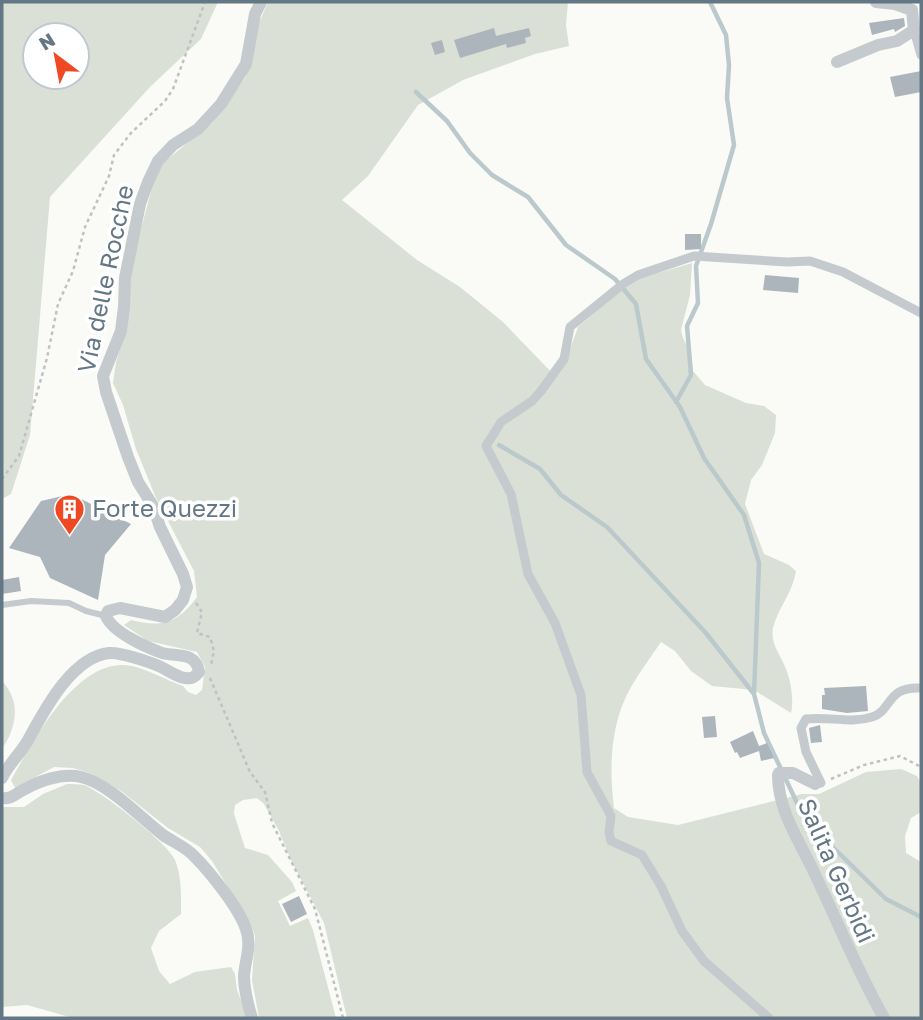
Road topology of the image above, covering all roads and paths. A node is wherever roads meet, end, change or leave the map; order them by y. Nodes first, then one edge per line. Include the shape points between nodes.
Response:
1 (205, 2) edge
2 (261, 2) edge
3 (876, 2) edge
4 (912, 6) edge
5 (914, 30) junction
6 (921, 55) edge
7 (837, 62) dead end
8 (921, 313) edge
9 (2, 478) edge
10 (187, 587) junction
11 (2, 605) edge
12 (106, 616) junction
13 (921, 688) edge
14 (921, 767) edge
15 (2, 778) edge
16 (818, 783) junction
17 (2, 798) edge
18 (252, 1018) edge
19 (343, 1018) edge
20 (769, 1018) edge
21 (884, 1018) edge

1 - 9 path via 173,89 114,155 58,304 19,456
2 - 10 street, Via delle Rocche via 246,64 234,84 198,129 158,160 148,182 125,278 121,331 103,376 128,457
3 - 4 street
4 - 5 street
5 - 6 street
5 - 7 street via 897,41
8 - 20 street via 843,272 810,261 694,257 638,275 570,327 564,359 532,401 501,422 486,446 511,494 528,574 555,623 581,695 587,772 611,816 611,841 642,855 682,931 704,961
10 - 12 street via 176,610 165,617 120,608
10 - 19 path via 202,612 197,632 210,638 214,651 209,674 250,772 265,792 272,823 315,909
11 - 12 lane via 69,603
12 - 15 street via 127,636 165,654 190,658 199,672 187,679 116,654 94,658 52,698
13 - 16 street via 896,692 876,715 858,720 806,719 801,728
14 - 16 path via 900,755
16 - 21 street, Salita Gerbidi via 784,772 777,779 791,829
17 - 18 street via 40,782 80,776 92,780 192,853 246,928 250,944 244,977

